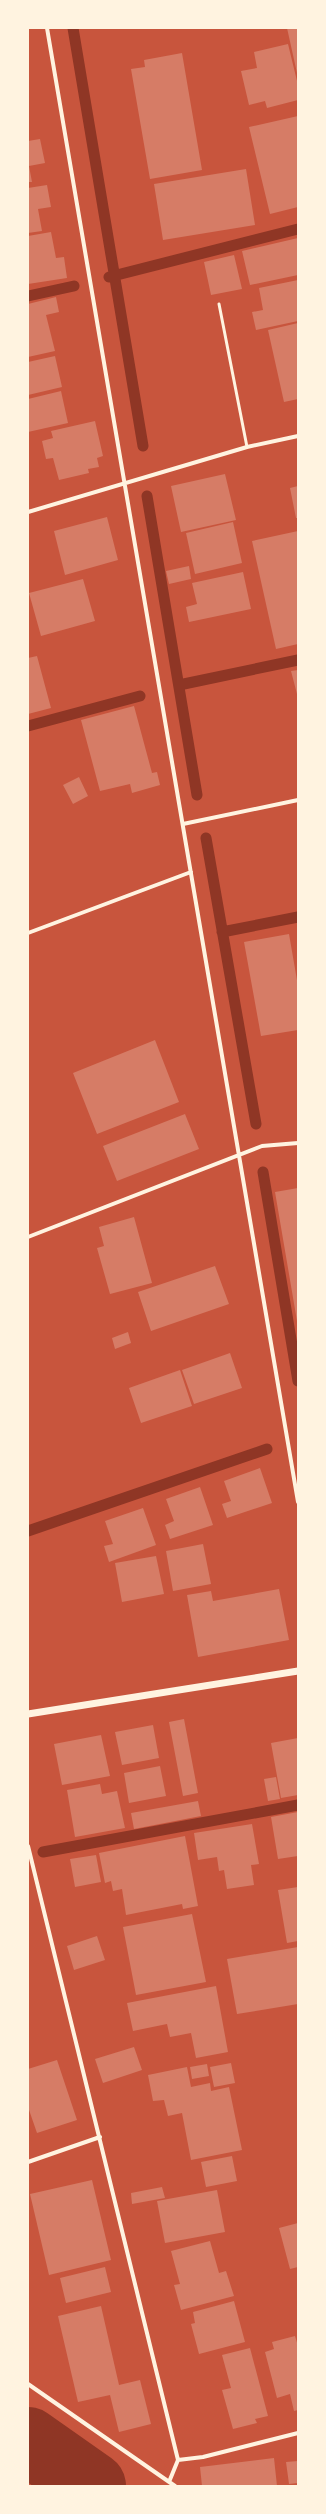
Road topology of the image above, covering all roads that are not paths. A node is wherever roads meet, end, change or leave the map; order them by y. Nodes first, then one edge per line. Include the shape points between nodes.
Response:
1 (47, 28) edge
2 (219, 304) dead end
3 (298, 436) edge
4 (247, 447) junction
5 (125, 485) junction
6 (28, 512) edge
7 (298, 800) edge
8 (183, 824) junction
9 (191, 872) junction
10 (28, 933) edge
11 (298, 1143) edge
12 (239, 1154) junction
13 (28, 1237) edge
14 (298, 1502) edge
15 (298, 1671) edge
16 (28, 1714) edge
17 (28, 1846) edge
18 (100, 2138) junction
19 (28, 2162) edge
20 (28, 2384) edge
21 (298, 2433) edge
22 (178, 2460) junction
23 (169, 2482) junction
24 (175, 2486) edge

1 - 5 street
2 - 4 lane
3 - 4 street
4 - 5 street
5 - 6 street
5 - 8 street
7 - 8 street
8 - 9 street
9 - 10 street
9 - 12 street
11 - 12 street via 262,1146
12 - 13 street
12 - 14 street
15 - 16 street
17 - 18 street
18 - 19 street
18 - 22 street
20 - 23 street
21 - 22 street via 203,2457
22 - 23 street
23 - 24 street

